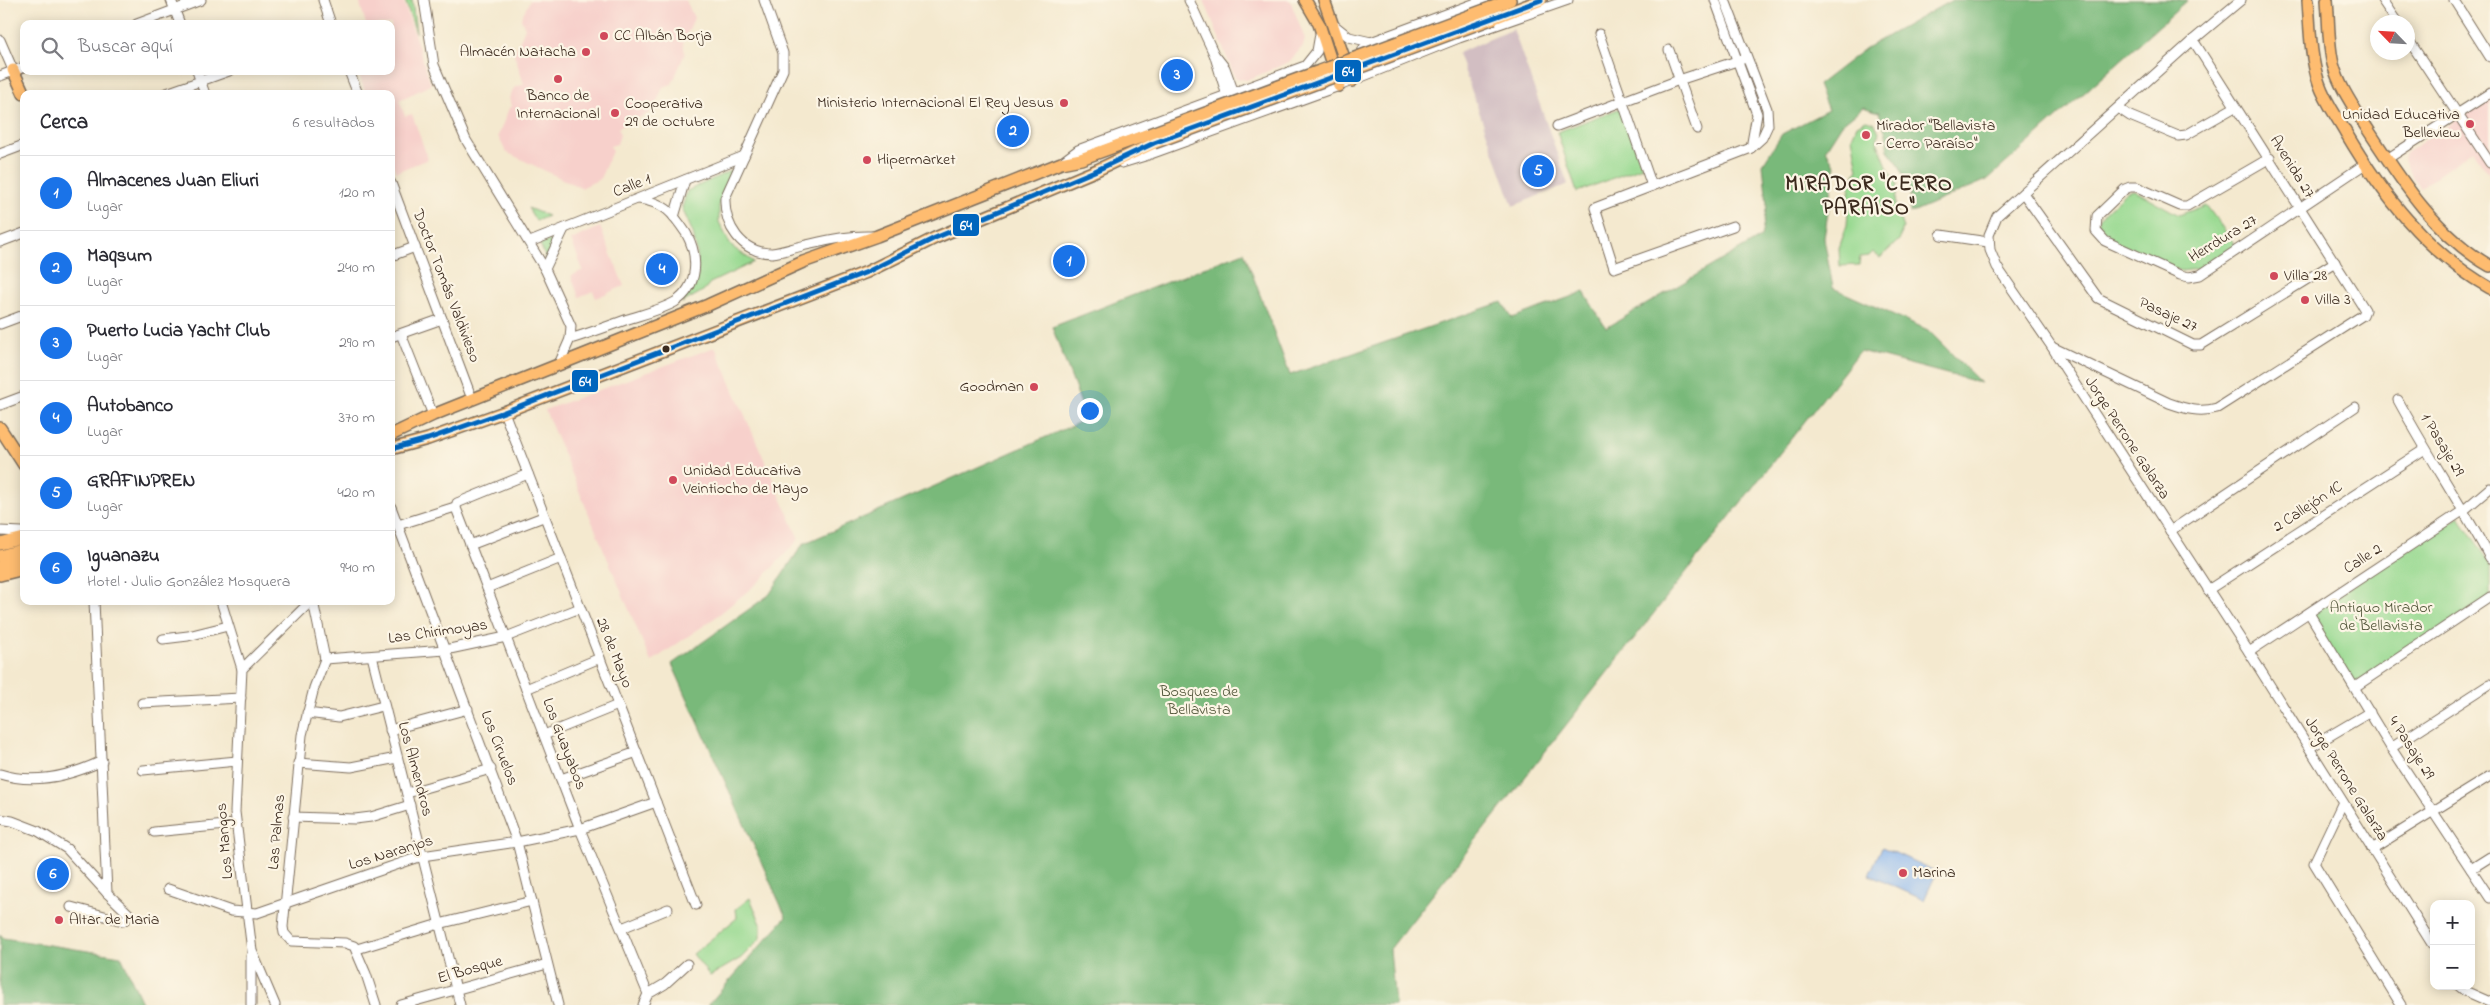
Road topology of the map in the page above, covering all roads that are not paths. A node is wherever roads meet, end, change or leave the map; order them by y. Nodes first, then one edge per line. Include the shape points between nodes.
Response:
1 (171, 0) edge
2 (201, 0) edge
3 (323, 0) edge
4 (424, 0) edge
5 (432, 0) edge
6 (764, 0) edge
7 (1189, 0) edge
8 (1305, 0) edge
9 (1324, 0) edge
10 (1510, 0) edge
11 (1540, 0) edge
12 (1568, 0) edge
13 (1715, 0) edge
14 (1725, 0) edge
15 (2240, 0) edge
16 (2308, 0) edge
17 (2327, 0) edge
18 (2382, 0) edge
19 (2454, 0) edge
20 (1489, 9) edge
21 (175, 10) junction
22 (2392, 15) edge
23 (1329, 16) junction
24 (426, 18) junction
25 (149, 20) edge
26 (179, 20) edge
27 (330, 20) edge
28 (1318, 24) junction
29 (1599, 34) dead end
30 (0, 40) edge
31 (2193, 40) junction
32 (1371, 42) junction
33 (1669, 50) dead end
34 (2415, 50) edge
35 (2490, 57) edge
36 (1742, 59) junction
37 (19, 69) edge
38 (1378, 70) junction
39 (1287, 73) junction
40 (20, 75) edge
41 (198, 75) edge
42 (217, 75) edge
43 (351, 75) edge
44 (0, 76) edge
45 (1679, 80) junction
46 (200, 81) junction
47 (1352, 81) junction
48 (1339, 86) junction
49 (23, 90) edge
50 (175, 90) edge
51 (204, 90) edge
52 (356, 90) edge
53 (2490, 93) edge
54 (1231, 94) junction
55 (1297, 100) junction
56 (1623, 101) junction
57 (2235, 107) junction
58 (2118, 108) junction
59 (2457, 115) junction
60 (1557, 126) dead end
61 (1697, 129) dead end
62 (1152, 139) junction
63 (20, 146) edge
64 (0, 154) edge
65 (744, 156) junction
66 (2270, 158) junction
67 (2387, 159) junction
68 (2490, 162) edge
69 (1061, 163) junction
70 (2365, 164) junction
71 (1102, 168) junction
72 (685, 180) junction
73 (1652, 186) junction
74 (2023, 193) junction
75 (395, 194) edge
76 (639, 200) junction
77 (2300, 208) junction
78 (674, 217) junction
79 (1733, 226) dead end
80 (564, 229) junction
81 (20, 234) edge
82 (1941, 234) dead end
83 (877, 236) junction
84 (0, 242) edge
85 (530, 242) junction
86 (1988, 242) junction
87 (415, 247) junction
88 (395, 254) edge
89 (2335, 262) junction
90 (2490, 266) edge
91 (545, 269) junction
92 (2490, 288) edge
93 (20, 316) edge
94 (442, 318) junction
95 (0, 324) edge
96 (400, 334) junction
97 (395, 336) edge
98 (570, 339) junction
99 (2052, 346) junction
100 (559, 364) junction
101 (20, 398) edge
102 (472, 399) junction
103 (2398, 400) dead end
104 (0, 405) edge
105 (2355, 407) dead end
106 (504, 412) junction
107 (433, 415) junction
108 (0, 428) edge
109 (395, 433) edge
110 (428, 439) junction
111 (395, 448) edge
112 (2424, 449) junction
113 (395, 457) edge
114 (20, 458) edge
115 (528, 474) junction
116 (2490, 488) edge
117 (456, 506) junction
118 (2464, 510) junction
119 (544, 517) junction
120 (395, 518) edge
121 (398, 525) junction
122 (0, 531) edge
123 (2170, 531) junction
124 (20, 534) edge
125 (20, 535) edge
126 (20, 535) edge
127 (0, 538) edge
128 (0, 544) edge
129 (470, 545) junction
130 (20, 550) edge
131 (0, 556) edge
132 (560, 558) junction
133 (2490, 558) edge
134 (20, 560) edge
135 (0, 566) edge
136 (20, 569) edge
137 (0, 575) edge
138 (487, 588) junction
139 (2208, 590) junction
140 (2490, 597) edge
141 (94, 605) edge
142 (222, 605) edge
143 (308, 605) edge
144 (313, 605) edge
145 (580, 608) junction
146 (2309, 612) junction
147 (228, 626) junction
148 (506, 637) junction
149 (163, 639) dead end
150 (446, 650) junction
151 (2249, 652) junction
152 (372, 656) junction
153 (600, 658) junction
154 (325, 659) junction
155 (242, 669) junction
156 (2490, 684) edge
157 (2355, 686) junction
158 (526, 689) junction
159 (241, 698) junction
160 (142, 703) dead end
161 (618, 705) junction
162 (383, 706) junction
163 (468, 708) junction
164 (2370, 712) junction
165 (307, 713) junction
166 (390, 730) junction
167 (544, 734) junction
168 (2314, 745) dead end
169 (2391, 748) junction
170 (637, 752) junction
171 (397, 758) junction
172 (102, 761) junction
173 (237, 761) junction
174 (298, 762) junction
175 (491, 769) junction
176 (143, 770) dead end
177 (0, 774) edge
178 (2490, 776) edge
179 (561, 779) junction
180 (407, 793) junction
181 (656, 802) junction
182 (2342, 804) junction
183 (410, 805) junction
184 (2434, 811) junction
185 (293, 816) junction
186 (0, 819) edge
187 (236, 824) junction
188 (580, 828) junction
189 (154, 832) dead end
190 (517, 842) junction
191 (2372, 849) junction
192 (422, 856) junction
193 (2490, 857) edge
194 (2471, 869) junction
195 (168, 889) dead end
196 (107, 893) junction
197 (2490, 898) edge
198 (532, 902) junction
199 (285, 905) junction
200 (696, 905) dead end
201 (70, 907) dead end
202 (668, 909) dead end
203 (247, 914) junction
204 (439, 924) junction
205 (622, 928) junction
206 (2433, 945) edge
207 (357, 949) junction
208 (252, 951) junction
209 (547, 964) junction
210 (687, 964) dead end
211 (2464, 990) edge
212 (456, 991) junction
213 (648, 994) junction
214 (2490, 1002) edge
215 (251, 1005) edge
216 (275, 1005) edge
217 (376, 1005) edge
218 (400, 1005) edge
219 (460, 1005) edge
220 (558, 1005) edge
221 (643, 1005) edge
222 (2401, 1005) edge

1 - 21 street
2 - 21 street
3 - 27 street
4 - 24 street
5 - 24 street
6 - 65 street via 782,53 783,70
7 - 54 street via 1214,54 1225,68
8 - 28 main road
9 - 23 main road
10 - 20 main road
11 - 20 main road
12 - 38 street
13 - 36 street
14 - 36 street
15 - 31 street
16 - 70 main road via 2314,66 2319,84
17 - 67 main road via 2332,63 2338,81
18 - 22 street
19 - 35 street
20 - 32 street
20 - 62 main road, bridge
21 - 25 street
21 - 26 street
23 - 32 street via 1343,34
23 - 47 main road
24 - 85 street via 434,66 466,140
28 - 39 street via 1320,39 1313,58 1305,66
28 - 48 main road
29 - 56 street
30 - 37 street
31 - 57 street, Avenida 27
31 - 58 street
32 - 38 street via 1363,49 1361,59 1365,66
33 - 45 street
34 - 59 street
36 - 45 street
36 - 73 street via 1767,110 1768,125 1762,138 1751,148 1727,159
37 - 44 street
38 - 47 street
39 - 54 street
39 - 55 street via 1303,74 1308,81 1306,92
40 - 49 main road
41 - 46 street
42 - 46 street
43 - 52 street
45 - 56 street
45 - 61 street
46 - 50 street
46 - 51 street
47 - 48 street
48 - 55 street
53 - 59 street
54 - 69 street via 1078,150
55 - 71 street via 1145,156
56 - 60 street
56 - 73 street
57 - 58 street via 2186,135 2178,136
57 - 66 street, Avenida 27
58 - 74 street
59 - 67 street
59 - 68 street
62 - 69 main road
62 - 71 main road
63 - 64 street
65 - 72 street, Calle 1
65 - 83 street via 725,198 725,212 738,240 770,253 856,235
66 - 77 street, Avenida 27
66 - 77 street, Herrdura 27 via 2187,206 2137,187 2125,189 2097,216 2096,231 2105,241 2189,277 2206,271
67 - 90 main road via 2431,216 2464,248
69 - 83 main road
70 - 77 street, Herrdura 27
70 - 92 main road via 2423,236 2458,268
71 - 106 main road via 935,238 867,272
72 - 76 street, Calle 1
72 - 78 street
73 - 79 street via 1595,208 1614,268
74 - 86 street via 1994,222
74 - 89 street, Pasaje 27 via 2098,298 2193,345 2201,345
75 - 87 street, Doctor Tomás Valdivieso
76 - 78 street via 656,202
76 - 80 street, Calle 1
77 - 89 street, Avenida 27
78 - 98 street via 693,249 696,268 686,292 665,307
80 - 85 street, Calle 1
80 - 91 street
81 - 84 street
82 - 86 street
83 - 100 main road via 804,262 708,305
85 - 91 street
86 - 99 street, Jorge Perrone Galarza via 1997,267
87 - 88 street
87 - 94 street, Doctor Tomás Valdivieso
89 - 99 street, Avenida 27 via 2365,310 2363,315 2217,408 2204,412 2169,403
91 - 98 street via 570,326
93 - 95 street
94 - 96 street
94 - 102 street, Doctor Tomás Valdivieso
96 - 97 street
96 - 107 street
98 - 100 street
99 - 123 street, Jorge Perrone Galarza
100 - 102 main road
101 - 104 street
102 - 107 main road
103 - 112 street, 1 Pasaje 29
105 - 123 street
106 - 110 main road
106 - 115 street, 28 de Mayo
107 - 109 main road
108 - 114 main road
110 - 111 main road
110 - 113 main road via 416,449
112 - 118 street, 1 Pasaje 29
112 - 139 street, 2 Callejón 1C
115 - 117 street
115 - 119 street, 28 de Mayo
116 - 118 street, Calle 2
117 - 121 street
117 - 129 street, Los Guayabos
118 - 133 street, 1 Pasaje 29
118 - 146 street, Calle 2
119 - 129 street
119 - 132 street, 28 de Mayo
120 - 121 street, Los Ciruelos
121 - 150 street, Los Ciruelos
122 - 124 street
123 - 139 street, Jorge Perrone Galarza
125 - 127 main road
126 - 128 main road
129 - 138 street, Los Guayabos
130 - 131 main road
132 - 138 street
132 - 145 street, 28 de Mayo
134 - 135 main road
136 - 137 main road
138 - 148 street, Los Guayabos
139 - 151 street, Jorge Perrone Galarza
140 - 157 street
141 - 172 street
142 - 147 street, Los Mangos
143 - 155 street
144 - 154 street
145 - 148 street, Las Chirimoyas
145 - 153 street, 28 de Mayo
146 - 151 street, Calle 2
146 - 157 street, 4 Pasaje 29
147 - 149 street
147 - 155 street, Los Mangos
148 - 150 street, Las Chirimoyas
148 - 158 street, Los Guayabos
150 - 152 street, Las Chirimoyas
150 - 163 street, Los Ciruelos
151 - 182 street, Jorge Perrone Galarza
152 - 154 street, Las Chirimoyas
152 - 162 street, Los Almendros
153 - 158 street
153 - 161 street, 28 de Mayo
154 - 165 street, Las Palmas
155 - 159 street, Los Mangos
156 - 169 street
157 - 164 street, 4 Pasaje 29
158 - 167 street, Los Guayabos
159 - 160 street
159 - 173 street, Los Mangos
161 - 167 street
161 - 170 street, 28 de Mayo
162 - 165 street via 339,717
162 - 166 street, Los Almendros
163 - 166 street
163 - 175 street, Los Ciruelos
164 - 168 street
164 - 169 street, 4 Pasaje 29
165 - 174 street, Las Palmas
166 - 171 street, Los Almendros
167 - 179 street, Los Guayabos
169 - 184 street, 4 Pasaje 29
170 - 179 street
170 - 181 street, 28 de Mayo
171 - 174 street via 351,767
171 - 180 street, Los Almendros
172 - 177 street via 64,776 18,778
172 - 196 street
173 - 176 street
173 - 187 street, Los Mangos
174 - 185 street, Las Palmas
175 - 180 street
175 - 190 street, Los Ciruelos
178 - 184 street
179 - 188 street, Los Guayabos
180 - 183 street, Los Almendros
181 - 188 street, Los Naranjos
181 - 200 street, 28 de Mayo
182 - 191 street, Jorge Perrone Galarza
182 - 222 street via 2314,863
183 - 185 street via 355,819
183 - 192 street, Los Almendros
184 - 191 street
184 - 194 street, 4 Pasaje 29
185 - 199 street, Las Palmas
186 - 196 street via 12,820 38,831 67,849
187 - 189 street
187 - 203 street, Los Mangos
188 - 190 street, Los Naranjos
188 - 205 street, Los Guayabos
190 - 192 street, Los Naranjos
190 - 198 street, Los Ciruelos
191 - 206 street, Jorge Perrone Galarza
192 - 199 street, Los Naranjos
192 - 204 street, Los Almendros
193 - 194 street
194 - 197 street, 4 Pasaje 29
195 - 203 street, Los Naranjos
196 - 201 street via 127,910 129,914 123,921
198 - 204 street
198 - 209 street, Los Ciruelos
199 - 203 street, Los Naranjos
199 - 207 street, Las Palmas via 282,927 291,940 345,943
202 - 205 street
203 - 208 street, Los Mangos
204 - 207 street
204 - 212 street, Los Almendros
205 - 213 street, Los Guayabos
207 - 217 street
208 - 215 street
208 - 216 street, Los Mangos
209 - 212 street, El Bosque
209 - 220 street, Los Ciruelos
210 - 213 street
211 - 214 street
212 - 218 street, El Bosque
212 - 219 street, Los Almendros
213 - 221 street

